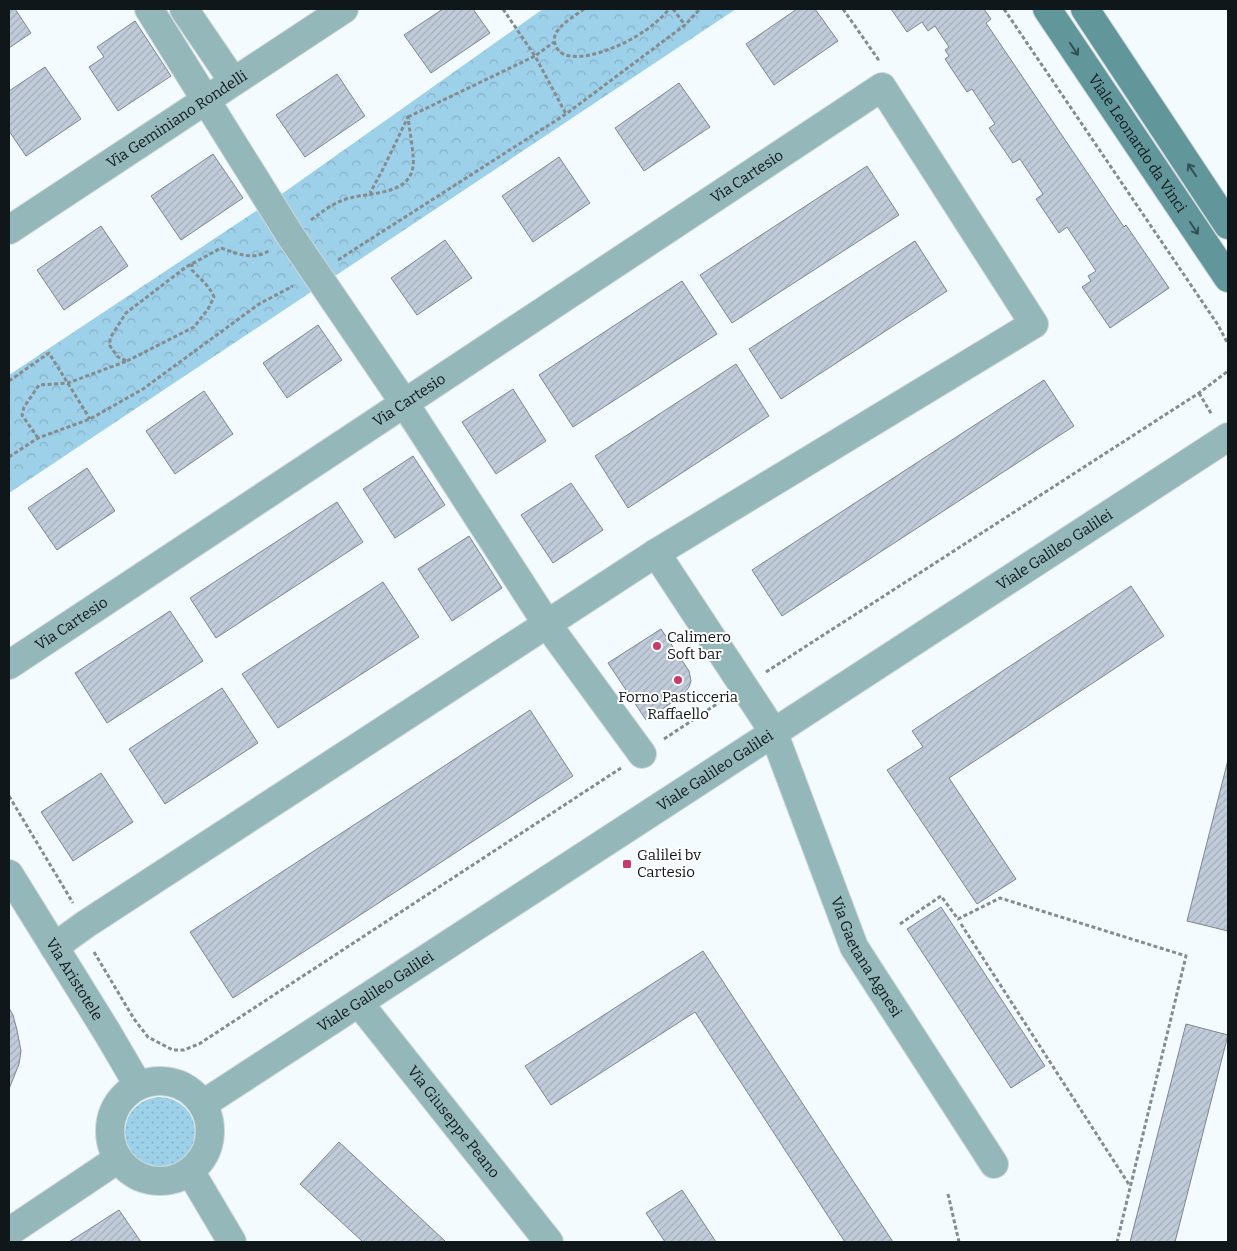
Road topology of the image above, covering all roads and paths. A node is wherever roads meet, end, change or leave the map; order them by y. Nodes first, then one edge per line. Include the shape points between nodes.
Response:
1 (149, 9) edge
2 (184, 9) edge
3 (344, 9) edge
4 (503, 9) edge
5 (584, 9) edge
6 (669, 9) edge
7 (674, 9) edge
8 (700, 9) edge
9 (843, 9) edge
10 (1004, 9) edge
11 (1047, 9) edge
12 (1085, 9) edge
13 (685, 25) junction
14 (554, 42) junction
15 (535, 56) junction
16 (233, 81) junction
17 (882, 87) junction
18 (206, 100) junction
19 (566, 114) junction
20 (408, 117) junction
21 (370, 193) junction
22 (1228, 225) edge
23 (9, 230) edge
24 (290, 235) junction
25 (192, 264) junction
26 (316, 274) junction
27 (1228, 278) edge
28 (1228, 344) edge
29 (127, 361) junction
30 (1228, 372) edge
31 (9, 381) edge
32 (68, 383) junction
33 (406, 404) junction
34 (90, 419) junction
35 (1228, 437) edge
36 (38, 438) junction
37 (9, 457) edge
38 (656, 553) junction
39 (547, 624) junction
40 (9, 665) edge
41 (744, 687) junction
42 (773, 731) junction
43 (642, 754) junction
44 (9, 796) edge
45 (9, 874) edge
46 (86, 924) junction
47 (900, 924) dead end
48 (961, 924) dead end
49 (54, 947) junction
50 (359, 1002) junction
51 (138, 1085) junction
52 (203, 1104) junction
53 (118, 1159) junction
54 (994, 1164) dead end
55 (190, 1171) junction
56 (1131, 1186) junction
57 (948, 1194) dead end
58 (9, 1232) edge
59 (232, 1242) edge
60 (549, 1242) edge
61 (959, 1242) edge
62 (1117, 1242) edge

1 - 18 street
2 - 16 street
3 - 16 street, Via Geminiano Rondelli
4 - 15 path
5 - 14 path via 560,27
6 - 14 path via 645,32 602,52 567,56 557,50
7 - 13 path
8 - 13 path
9 - 17 path via 878,59
10 - 28 path
11 -> 27 street, Viale Leonardo da Vinci
22 -> 12 street, Viale Leonardo da Vinci
13 - 19 path
14 - 15 path
15 - 19 path
15 - 20 path
16 - 18 street, Via Geminiano Rondelli
17 - 33 street, Via Cartesio
17 - 38 street via 1034,324
18 - 23 street, Via Geminiano Rondelli
18 - 24 street
19 - 26 path
20 - 21 path
20 - 21 path via 413,167 409,178 394,190
21 - 24 path via 341,200
24 - 25 path via 257,257 221,248
24 - 26 street
25 - 29 path via 126,312 110,338 110,346 118,357
25 - 29 path via 192,270 210,286 214,297 208,308 194,327
26 - 33 street
26 - 34 path via 259,304 143,389
29 - 32 path
30 - 41 path
31 - 32 path via 49,353
32 - 34 path
32 - 36 path via 39,385 24,406 22,415
33 - 39 street
33 - 40 street, Via Cartesio
34 - 36 path
35 - 42 street, Viale Galileo Galilei
36 - 37 path
38 - 39 street
38 - 41 street
39 - 43 street
39 - 46 street
41 - 42 street
41 - 43 path
42 - 50 street, Viale Galileo Galilei
42 - 54 street, Via Gaetana Agnesi via 854,947
43 - 46 path via 199,1044 184,1050 173,1050 148,1037 134,1019 92,949
44 - 46 path
45 - 49 street, Via Aristotele
46 - 49 street
47 - 56 path via 941,896 958,919 1000,898 1186,956
48 - 56 path
49 - 51 street, Via Aristotele
50 - 52 street, Viale Galileo Galilei
50 - 60 street, Via Giuseppe Peano
51 - 52 street via 157,1080 174,1082 190,1090
51 - 53 street via 120,1099 111,1118 112,1146
52 - 55 street via 210,1127 209,1144
53 - 55 street via 137,1176 153,1180 171,1180
53 - 58 street
55 - 59 street
56 - 62 path
57 - 61 path

